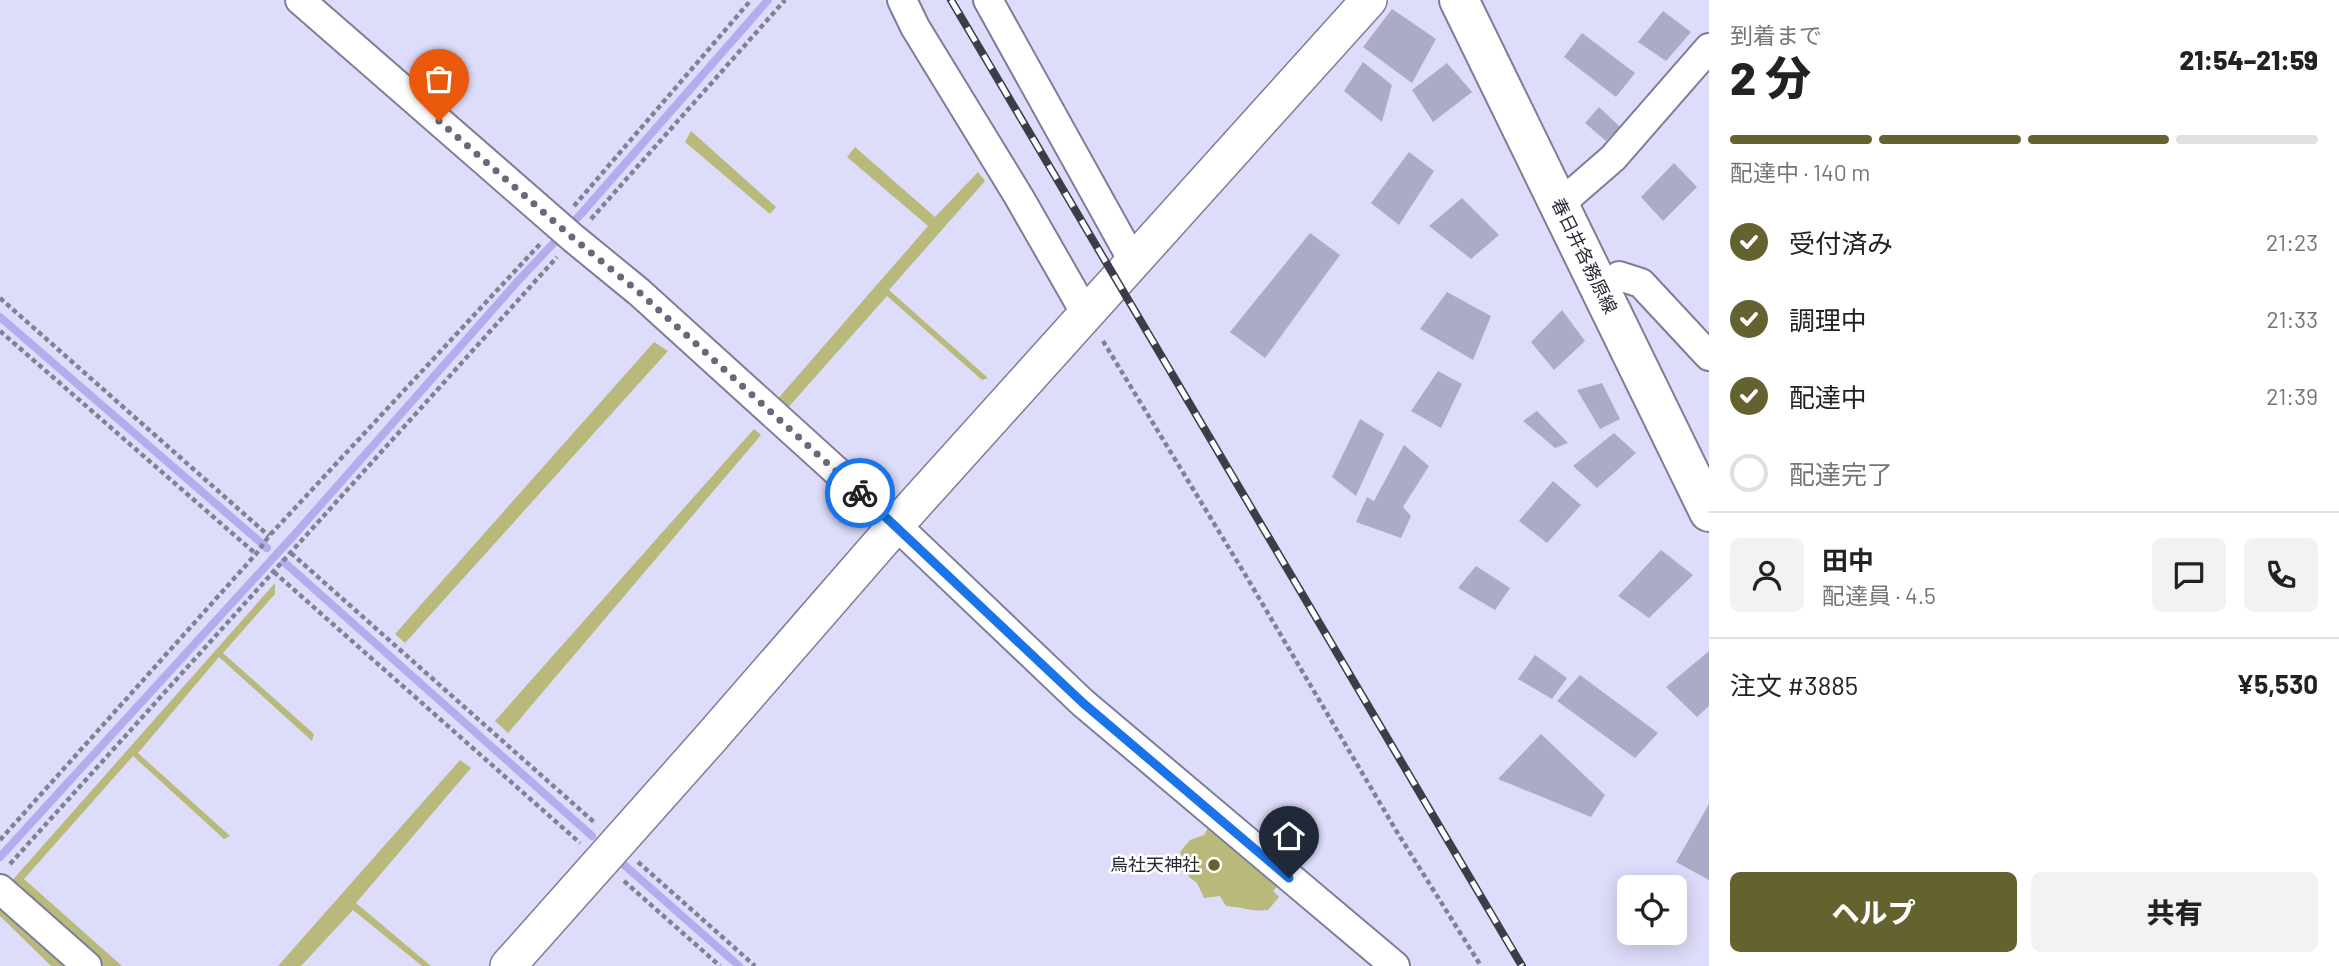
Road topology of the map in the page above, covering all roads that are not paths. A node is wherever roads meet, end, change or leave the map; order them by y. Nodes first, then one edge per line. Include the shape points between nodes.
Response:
1 (300, 0) edge
2 (902, 0) edge
3 (988, 0) edge
4 (1369, 0) edge
5 (1459, 0) edge
6 (1709, 48) edge
7 (1559, 205) junction
8 (1133, 261) junction
9 (1600, 290) junction
10 (1086, 314) junction
11 (1709, 356) edge
12 (1709, 512) edge
13 (896, 525) junction
14 (4, 877) edge
15 (87, 966) edge
16 (508, 966) edge
17 (1395, 966) edge

1 - 13 street via 639,292
2 - 10 street
3 - 8 street
4 - 8 street
5 - 7 main road, 春日井各務原線
6 - 7 street via 1613,158
7 - 9 main road, 春日井各務原線
8 - 10 street
9 - 11 street via 1619,276 1641,282
9 - 12 main road, 春日井各務原線
10 - 13 street
13 - 16 street
13 - 17 street via 1083,703
14 - 15 street

